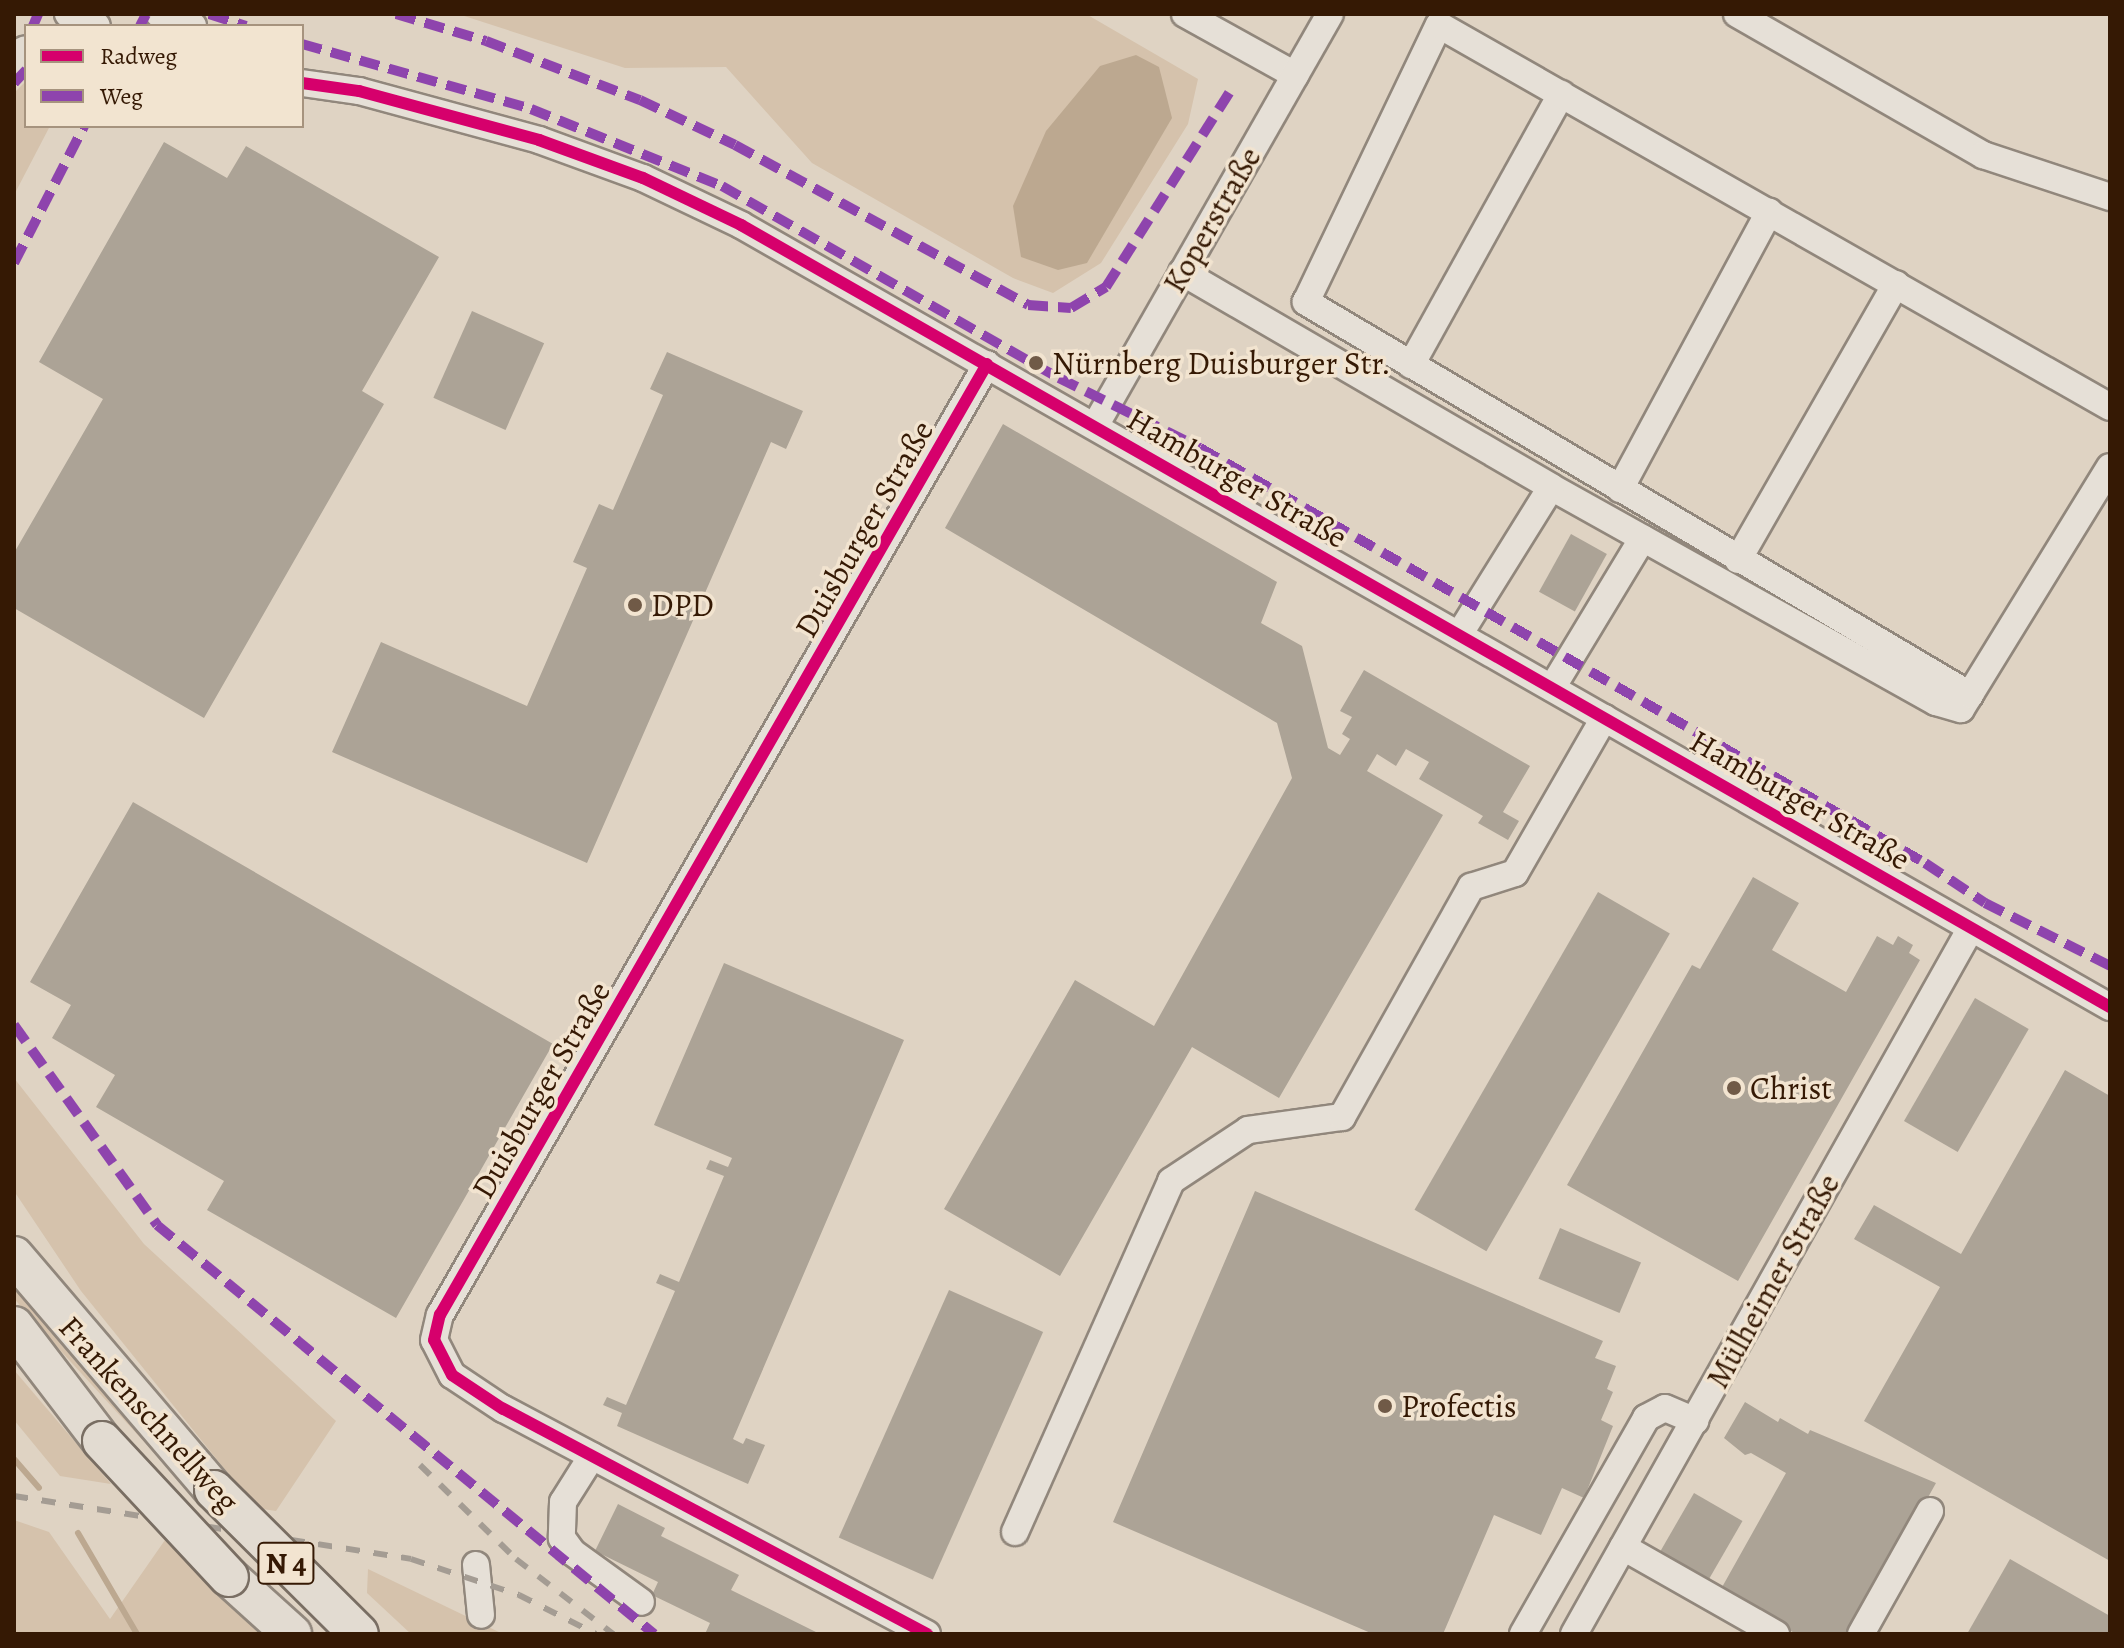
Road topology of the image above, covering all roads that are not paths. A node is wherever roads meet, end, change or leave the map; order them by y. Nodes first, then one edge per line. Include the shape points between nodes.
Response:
1 (68, 14) edge
2 (159, 14) edge
3 (1185, 14) edge
4 (1330, 14) edge
5 (1737, 14) edge
6 (92, 24) edge
7 (187, 24) edge
8 (304, 65) edge
9 (1295, 75) junction
10 (304, 83) edge
11 (359, 91) junction
12 (1561, 94) junction
13 (2110, 197) edge
14 (1769, 212) junction
15 (1182, 272) junction
16 (1896, 284) junction
17 (987, 364) junction
18 (1411, 365) junction
19 (2110, 407) edge
20 (1095, 426) junction
21 (2110, 467) edge
22 (1551, 487) junction
23 (1620, 489) junction
24 (1643, 538) junction
25 (1738, 560) junction
26 (1459, 635) junction
27 (1552, 688) junction
28 (1970, 695) junction
29 (1604, 718) junction
30 (1971, 928) junction
31 (2110, 1007) edge
32 (18, 1257) edge
33 (14, 1326) edge
34 (14, 1352) edge
35 (77, 1413) junction
36 (1695, 1421) junction
37 (592, 1456) junction
38 (1930, 1511) dead end
39 (1015, 1532) dead end
40 (1623, 1547) junction
41 (476, 1565) dead end
42 (641, 1602) dead end
43 (481, 1615) dead end
44 (278, 1622) edge
45 (359, 1634) edge
46 (927, 1634) edge
47 (1523, 1634) edge
48 (1574, 1634) edge
49 (1776, 1634) edge
50 (1861, 1634) edge

1 - 6 street
2 - 7 street
3 - 9 street
4 - 9 street, Koperstraße
5 - 13 street via 1983,155
8 - 11 street, Hamburger Straße
9 - 15 street, Koperstraße
10 - 11 street, Hamburger Straße
11 - 17 street, Hamburger Straße via 539,140 643,178 752,230
12 - 14 street
12 - 18 street
12 - 18 street via 1439,25 1306,302
14 - 16 street
14 - 23 street
15 - 20 street, Koperstraße
15 - 22 street
16 - 19 street
16 - 25 street
17 - 20 street, Hamburger Straße
17 - 37 street, Duisburger Straße via 440,1315 434,1340 452,1375
18 - 23 street
20 - 26 street, Hamburger Straße
21 - 28 street
22 - 24 street
22 - 26 street
23 - 25 street
24 - 27 street
24 - 28 street via 1936,702 1961,709
25 - 28 street
26 - 27 street, Hamburger Straße
27 - 29 street, Hamburger Straße
29 - 30 street, Hamburger Straße
29 - 39 street via 1515,873 1471,887 1342,1117 1248,1130 1171,1181
30 - 31 street, Hamburger Straße
30 - 36 street, Mülheimer Straße
32 - 45 highway, Frankenschnellweg / N 4, bridge via 214,1490
33 - 35 highway, Frankenschnellweg / N 4
34 - 35 highway
35 - 44 highway, Frankenschnellweg / N 4, bridge
36 - 40 street, Mülheimer Straße
36 - 47 street via 1665,1408 1646,1418
37 - 42 street via 563,1502 562,1538 572,1552
37 - 46 street, Duisburger Straße
38 - 50 street
40 - 48 street, Mülheimer Straße
40 - 49 street
41 - 43 street

